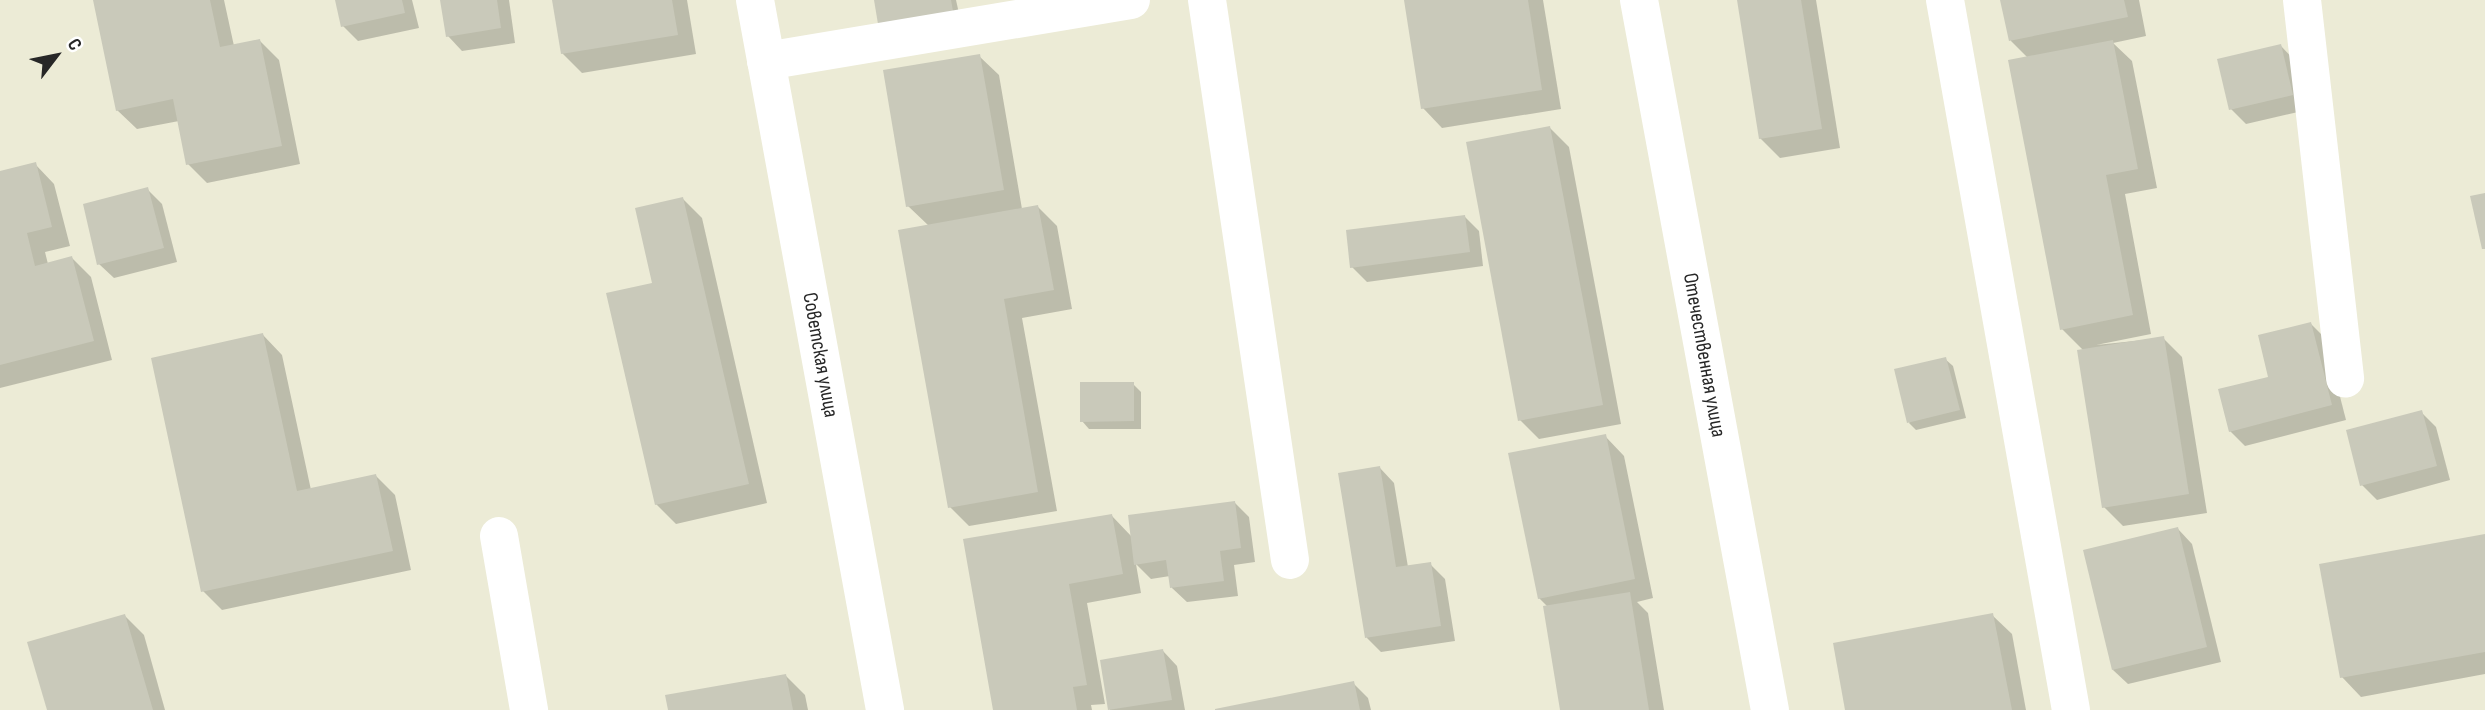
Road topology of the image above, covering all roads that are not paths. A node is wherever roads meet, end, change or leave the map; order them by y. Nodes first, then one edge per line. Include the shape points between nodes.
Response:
1 (755, 0) edge
2 (1131, 0) edge
3 (1207, 0) edge
4 (1639, 0) edge
5 (1945, 0) edge
6 (2302, 0) edge
7 (766, 61) junction
8 (2344, 379) dead end
9 (499, 536) dead end
10 (1290, 560) dead end
11 (529, 710) edge
12 (885, 710) edge
13 (1770, 710) edge
14 (2071, 710) edge

1 - 7 street, Советская улица
2 - 7 street
3 - 10 street
4 - 13 street, Отечественная улица
5 - 14 street
6 - 8 street
7 - 12 street, Советская улица
9 - 11 street

